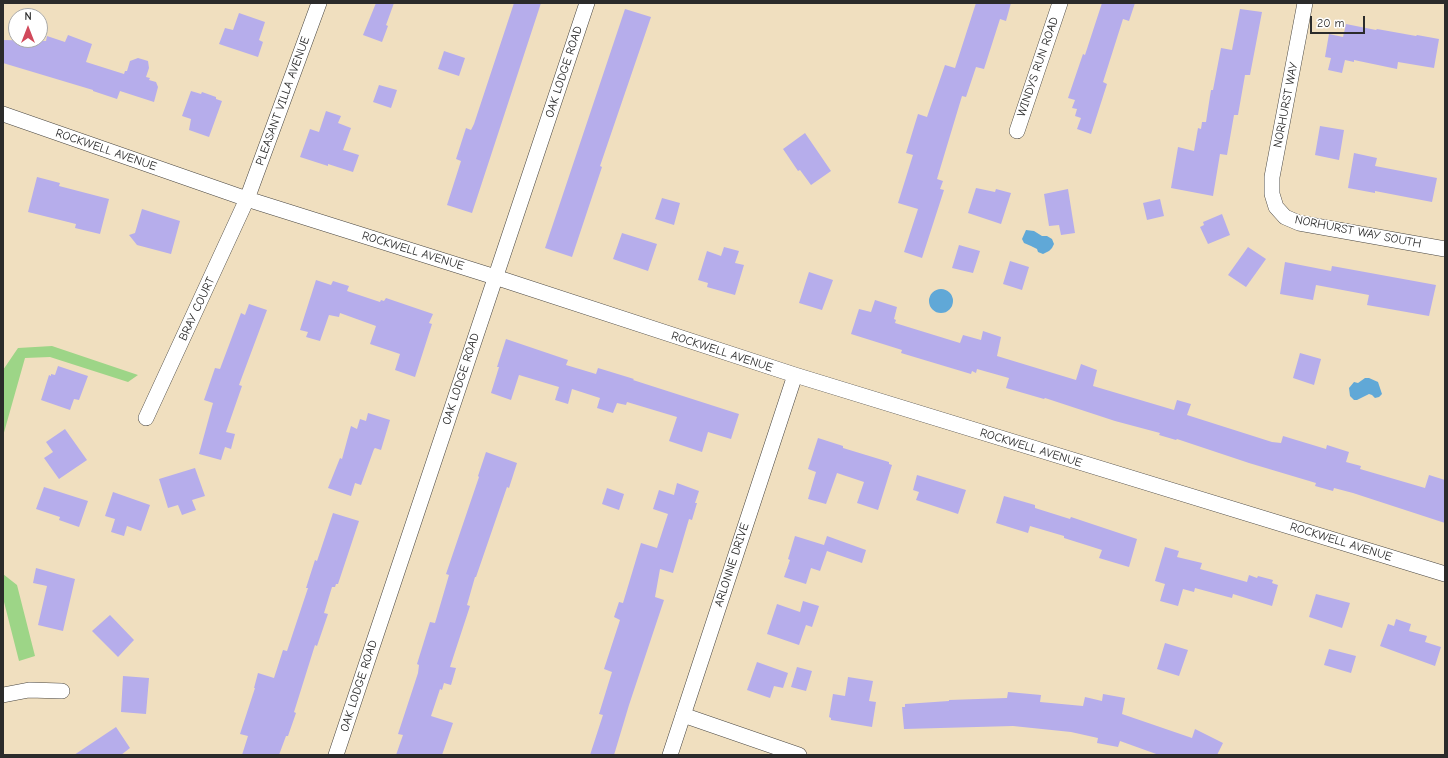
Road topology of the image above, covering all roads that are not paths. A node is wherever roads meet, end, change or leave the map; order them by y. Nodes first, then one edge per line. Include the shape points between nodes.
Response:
1 (319, 3) edge
2 (587, 3) edge
3 (1060, 3) edge
4 (1305, 3) edge
5 (3, 114) edge
6 (1017, 131) dead end
7 (247, 199) junction
8 (1276, 207) joint
9 (1445, 249) edge
10 (495, 277) junction
11 (795, 375) junction
12 (146, 418) dead end
13 (1445, 574) edge
14 (62, 691) dead end
15 (3, 696) edge
16 (683, 715) junction
17 (336, 755) edge
18 (670, 755) edge
19 (799, 755) edge

1 - 7 street, PLEASANT VILLA AVENUE
2 - 10 street, OAK LODGE ROAD
3 - 6 street, WINDYS RUN ROAD
4 - 8 street, NORHURST WAY via 1272,176 1272,194
5 - 7 street, ROCKWELL AVENUE
7 - 10 street, ROCKWELL AVENUE
7 - 12 street, BRAY COURT
8 - 9 street, NORHURST WAY SOUTH via 1285,217 1300,223
10 - 11 street, ROCKWELL AVENUE
10 - 17 street, OAK LODGE ROAD
11 - 13 street, ROCKWELL AVENUE
11 - 16 street, ARLONNE DRIVE
14 - 15 street via 29,690
16 - 18 street, ARLONNE DRIVE
16 - 19 street

